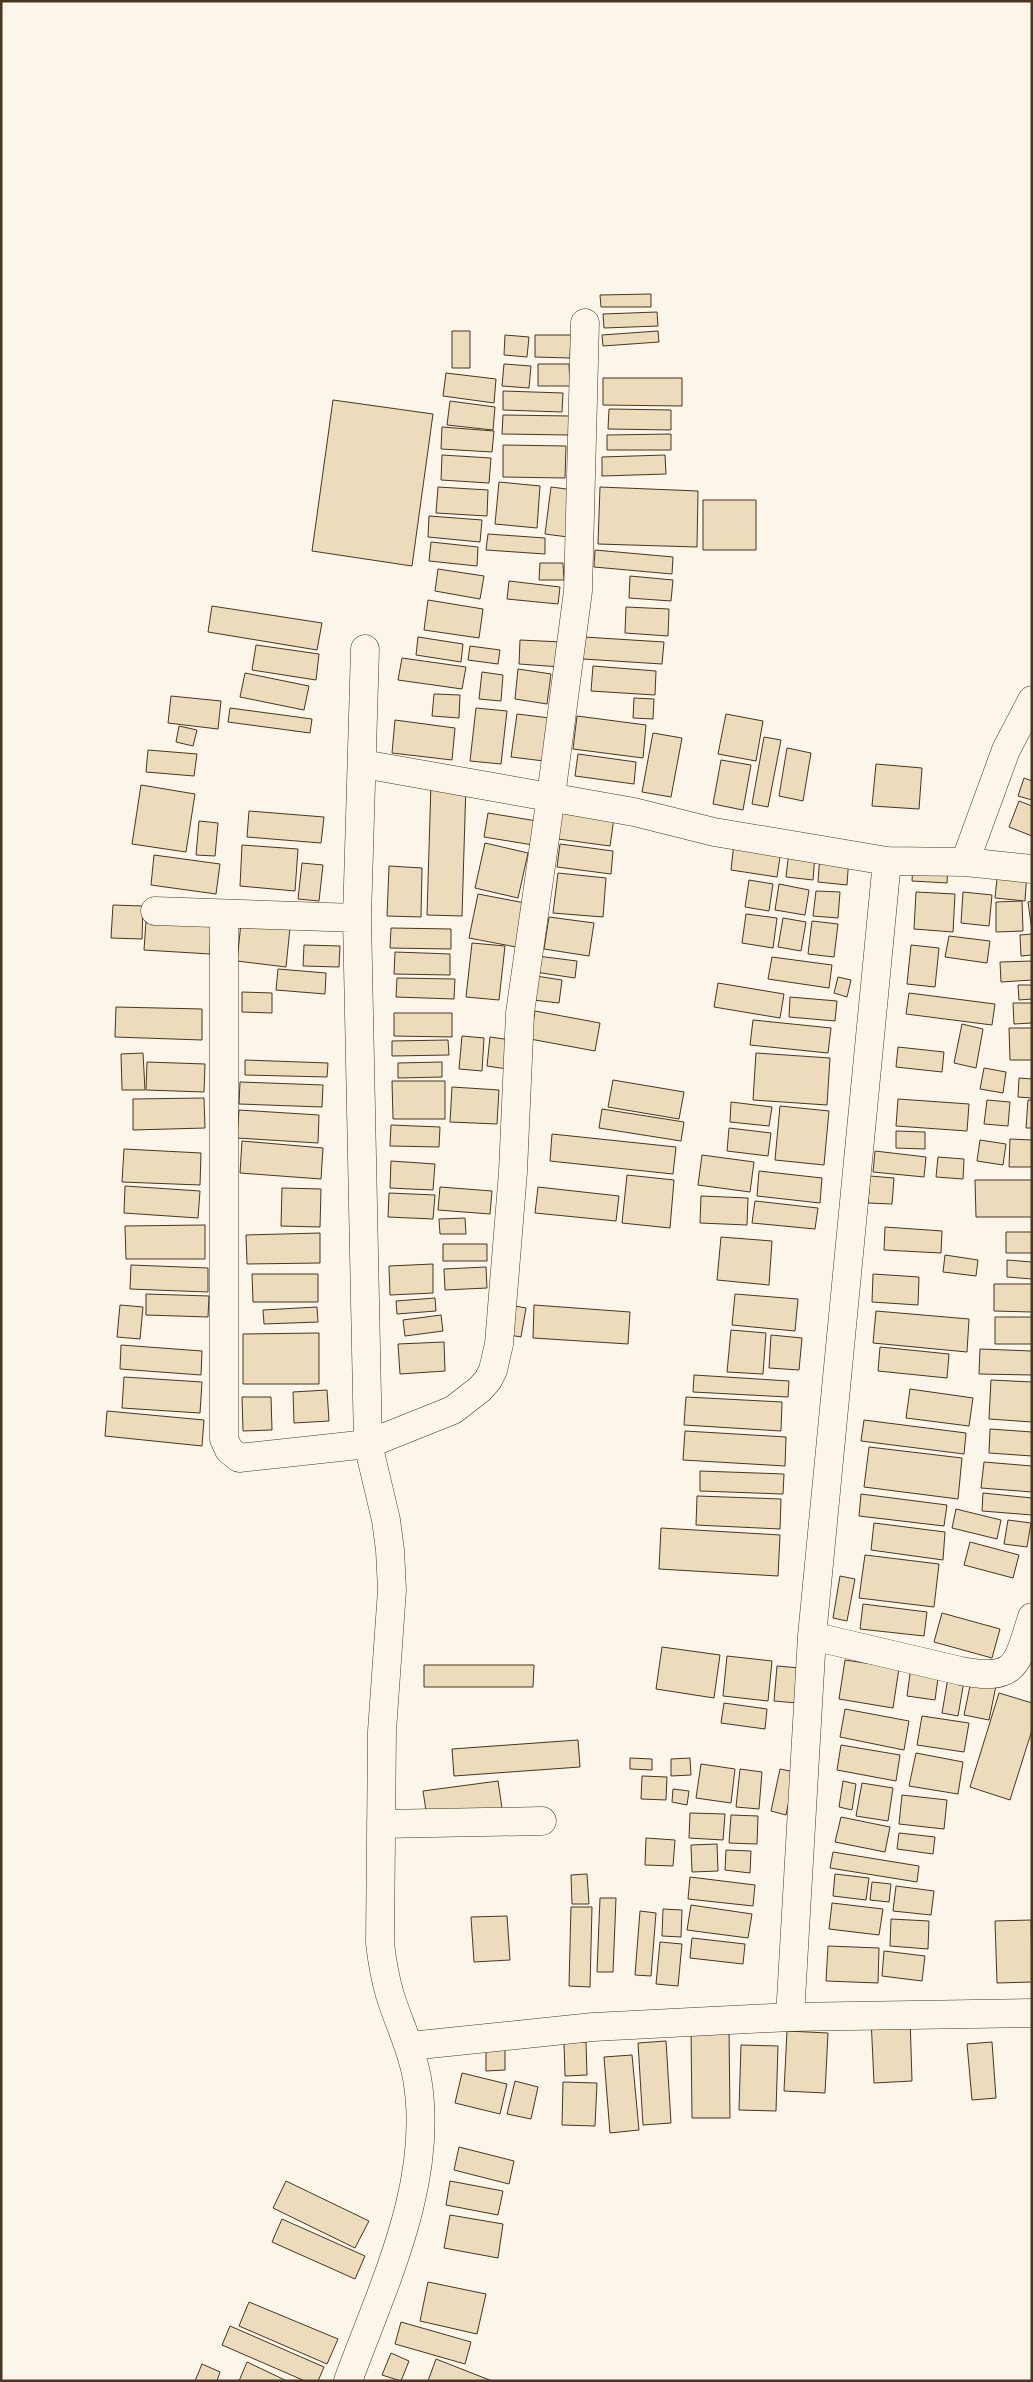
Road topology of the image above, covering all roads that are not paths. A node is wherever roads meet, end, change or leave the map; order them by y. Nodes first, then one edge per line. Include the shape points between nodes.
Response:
1 (585, 322) dead end
2 (365, 649) dead end
3 (1032, 700) edge
4 (363, 764) junction
5 (551, 796) junction
6 (887, 861) junction
7 (965, 862) junction
8 (1032, 869) edge
9 (155, 911) dead end
10 (224, 914) junction
11 (357, 918) junction
12 (368, 1444) junction
13 (1032, 1617) edge
14 (812, 1636) junction
15 (542, 1821) dead end
16 (382, 1824) junction
17 (1032, 2013) edge
18 (790, 2017) junction
19 (410, 2046) junction
20 (348, 2381) edge

1 - 5 street via 578,591
2 - 4 street
3 - 7 street via 1006,750
4 - 5 street
4 - 11 street
5 - 6 street via 714,832
5 - 12 street via 520,1012 513,1172 499,1344 493,1370 480,1389 453,1410
6 - 7 street
6 - 14 street
7 - 8 street
9 - 10 street
10 - 11 street
10 - 12 street via 224,1439 228,1450 239,1458
11 - 12 street
12 - 16 street via 386,1520 391,1582 382,1731
13 - 14 street via 1018,1659 1011,1668 997,1675 978,1675
14 - 18 street
15 - 16 street
16 - 19 street via 380,1944 391,1997
17 - 18 street
18 - 19 street via 593,2027
19 - 20 street via 422,2132 408,2212

